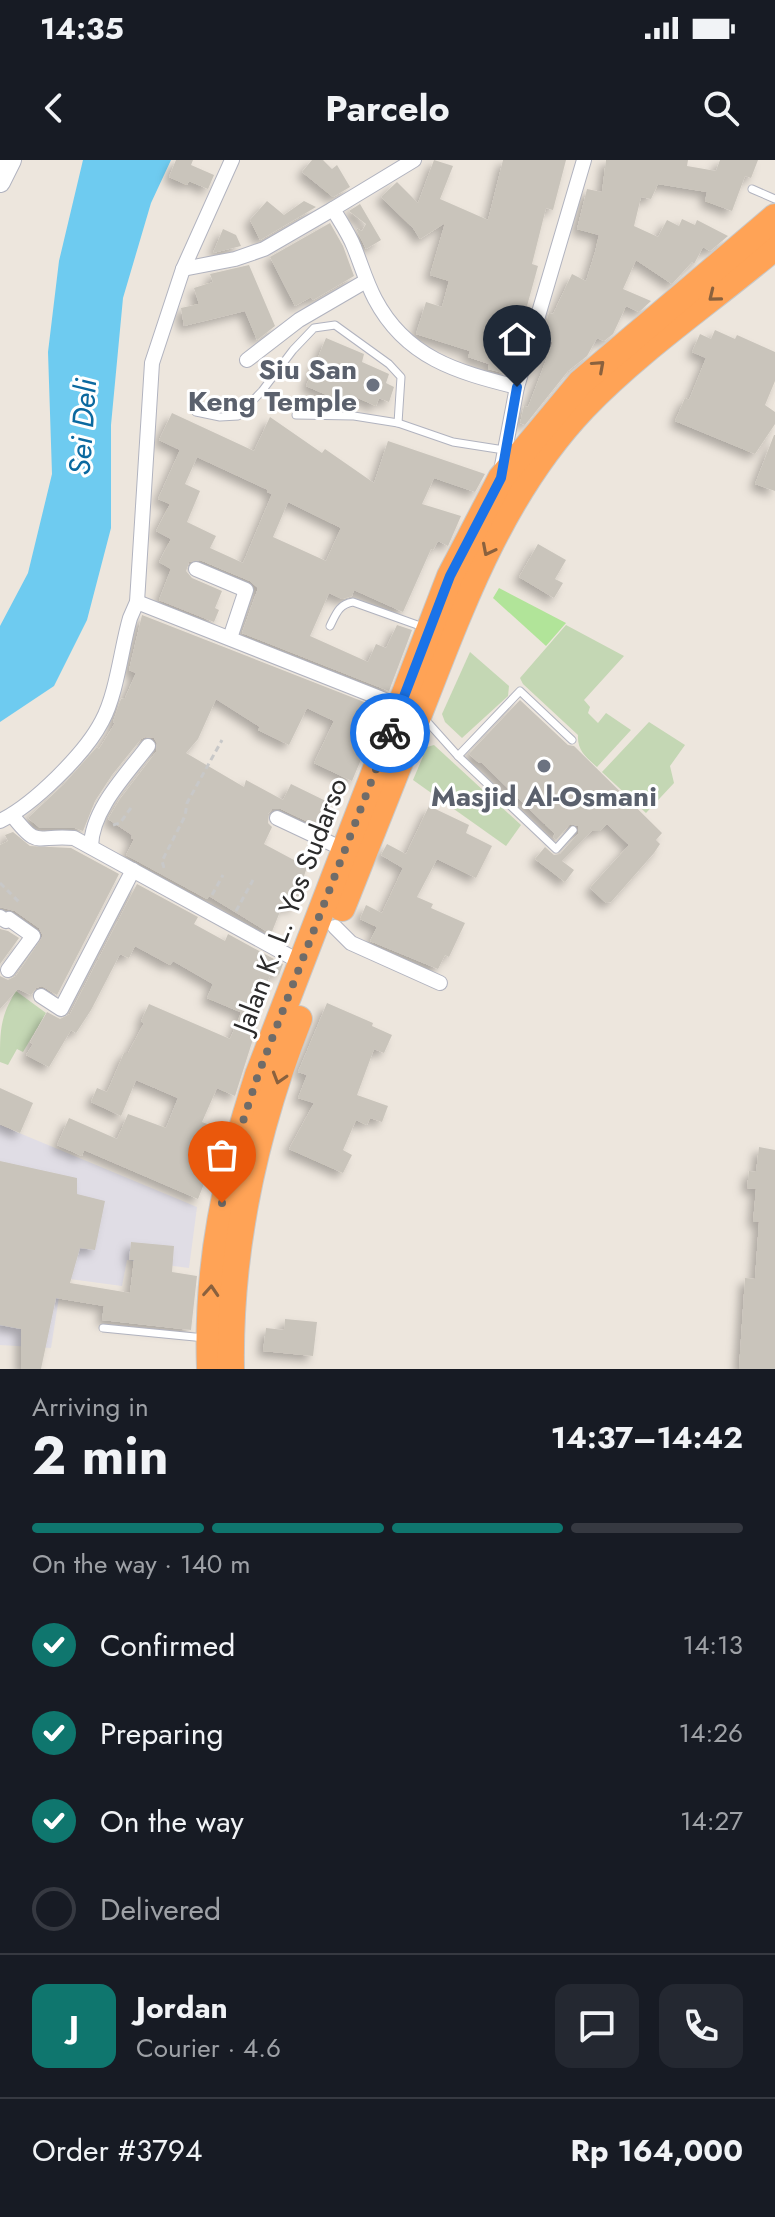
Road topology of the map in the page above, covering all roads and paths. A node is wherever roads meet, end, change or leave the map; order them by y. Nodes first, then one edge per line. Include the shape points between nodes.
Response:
1 (232, 160) edge
2 (414, 160) edge
3 (584, 160) edge
4 (752, 189) dead end
5 (775, 199) edge
6 (333, 209) junction
7 (775, 217) edge
8 (775, 247) edge
9 (183, 269) junction
10 (366, 281) junction
11 (247, 360) dead end
12 (517, 387) junction
13 (196, 412) dead end
14 (296, 415) dead end
15 (398, 423) junction
16 (504, 450) junction
17 (501, 478) junction
18 (510, 506) junction
19 (196, 569) dead end
20 (137, 602) junction
21 (330, 626) dead end
22 (429, 629) junction
23 (230, 638) junction
24 (410, 710) junction
25 (222, 740) dead end
26 (572, 740) dead end
27 (148, 746) dead end
28 (458, 756) junction
29 (6, 818) edge
30 (277, 818) dead end
31 (573, 830) dead end
32 (91, 846) junction
33 (345, 850) junction
34 (133, 870) junction
35 (223, 875) dead end
36 (253, 880) dead end
37 (156, 882) junction
38 (0, 883) edge
39 (20, 903) dead end
40 (205, 909) junction
41 (0, 917) edge
42 (229, 923) junction
43 (335, 927) junction
44 (302, 963) junction
45 (8, 970) dead end
46 (440, 983) dead end
47 (41, 996) dead end
48 (103, 1328) dead end
49 (220, 1339) junction
50 (210, 1369) edge
51 (231, 1369) edge

1 - 9 street
2 - 6 street
3 - 12 street
4 - 5 lane
6 - 9 street via 264,249
6 - 10 street
17 -> 7 highway, Jalan K. L. Yos Sudarso via 580,383
8 -> 18 highway, Jalan K. L. Yos Sudarso via 584,407
9 - 20 street via 152,363
10 - 11 street via 299,320
10 - 12 street via 416,349 466,374
12 - 16 street
13 - 15 lane via 238,416 314,328 335,325 401,377
14 - 15 lane
15 - 16 lane via 453,442
16 - 17 street
17 - 18 street
17 - 22 highway, Jalan K. L. Yos Sudarso
18 -> 24 highway, Jalan K. L. Yos Sudarso
19 - 23 street via 246,590
20 - 23 street
20 - 29 street via 103,720 64,771
21 - 22 lane via 340,607 353,602
22 - 24 highway, Jalan K. L. Yos Sudarso
23 - 24 street
24 - 28 lane
24 - 33 highway, Jalan K. L. Yos Sudarso
24 - 43 highway, Jalan K. L. Yos Sudarso
25 - 37 path via 187,803
26 - 28 lane via 520,691
27 - 32 street via 100,812
28 - 31 lane via 556,849
29 - 32 street via 29,837 74,838
30 - 33 street
32 - 34 street
33 - 44 highway, Jalan K. L. Yos Sudarso
34 - 37 street
34 - 47 street via 61,1009
35 - 40 path
36 - 42 path
37 - 40 street
38 - 39 path
40 - 42 street
41 - 45 street via 33,936
42 - 44 street
43 - 46 street via 351,943
43 -> 49 highway, Jalan K. L. Yos Sudarso via 290,1043 248,1182
49 -> 44 highway, Jalan K. L. Yos Sudarso via 211,1284 234,1149
48 - 49 lane
49 - 50 highway, Jalan K. L. Yos Sudarso
49 - 51 highway, Jalan K. L. Yos Sudarso

